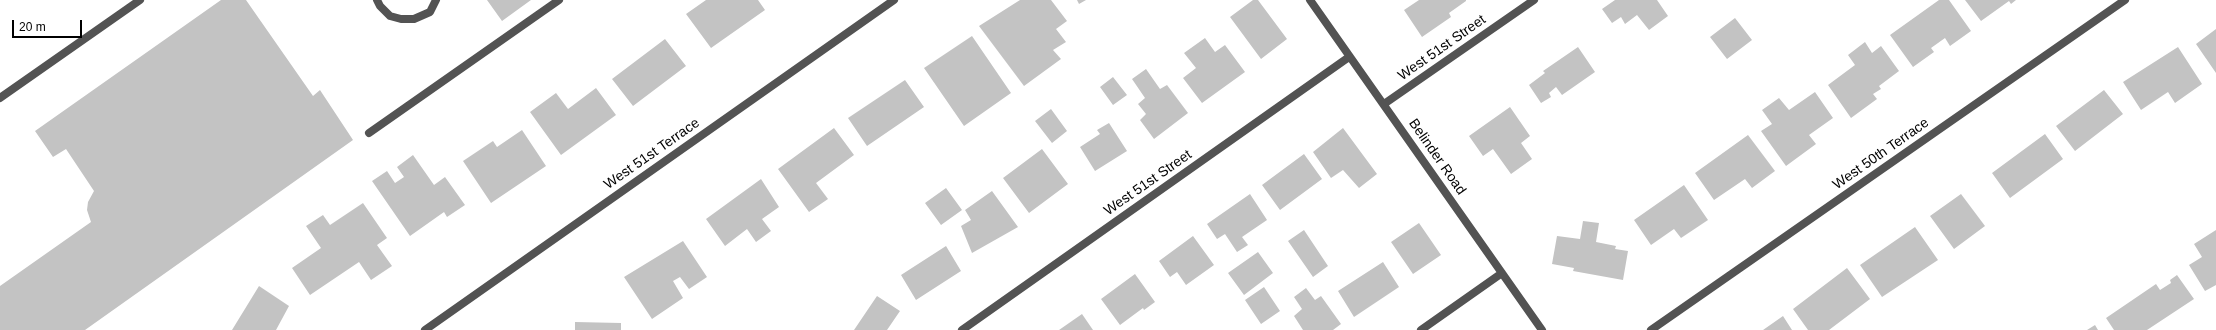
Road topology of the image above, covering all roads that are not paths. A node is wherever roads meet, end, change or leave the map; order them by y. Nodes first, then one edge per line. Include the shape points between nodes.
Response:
1 (140, 0) edge
2 (377, 0) edge
3 (436, 0) edge
4 (559, 0) edge
5 (894, 0) edge
6 (1310, 0) edge
7 (1534, 0) edge
8 (2125, 0) edge
9 (1349, 57) junction
10 (0, 98) edge
11 (1384, 104) junction
12 (369, 133) dead end
13 (1502, 274) junction
14 (437, 326) edge
15 (425, 330) edge
16 (962, 330) edge
17 (1421, 330) edge
18 (1542, 330) edge
19 (1651, 330) edge

1 - 10 street
2 - 3 street via 390,16 414,19 430,12
4 - 12 street
5 - 14 street, West 51st Terrace
6 - 9 street, Belinder Road
7 - 11 street, West 51st Street
8 - 19 street, West 50th Terrace
9 - 11 street, Belinder Road
9 - 16 street, West 51st Street
11 - 13 street, Belinder Road
13 - 17 street
13 - 18 street, Belinder Road
14 - 15 street, West 51st Terrace

